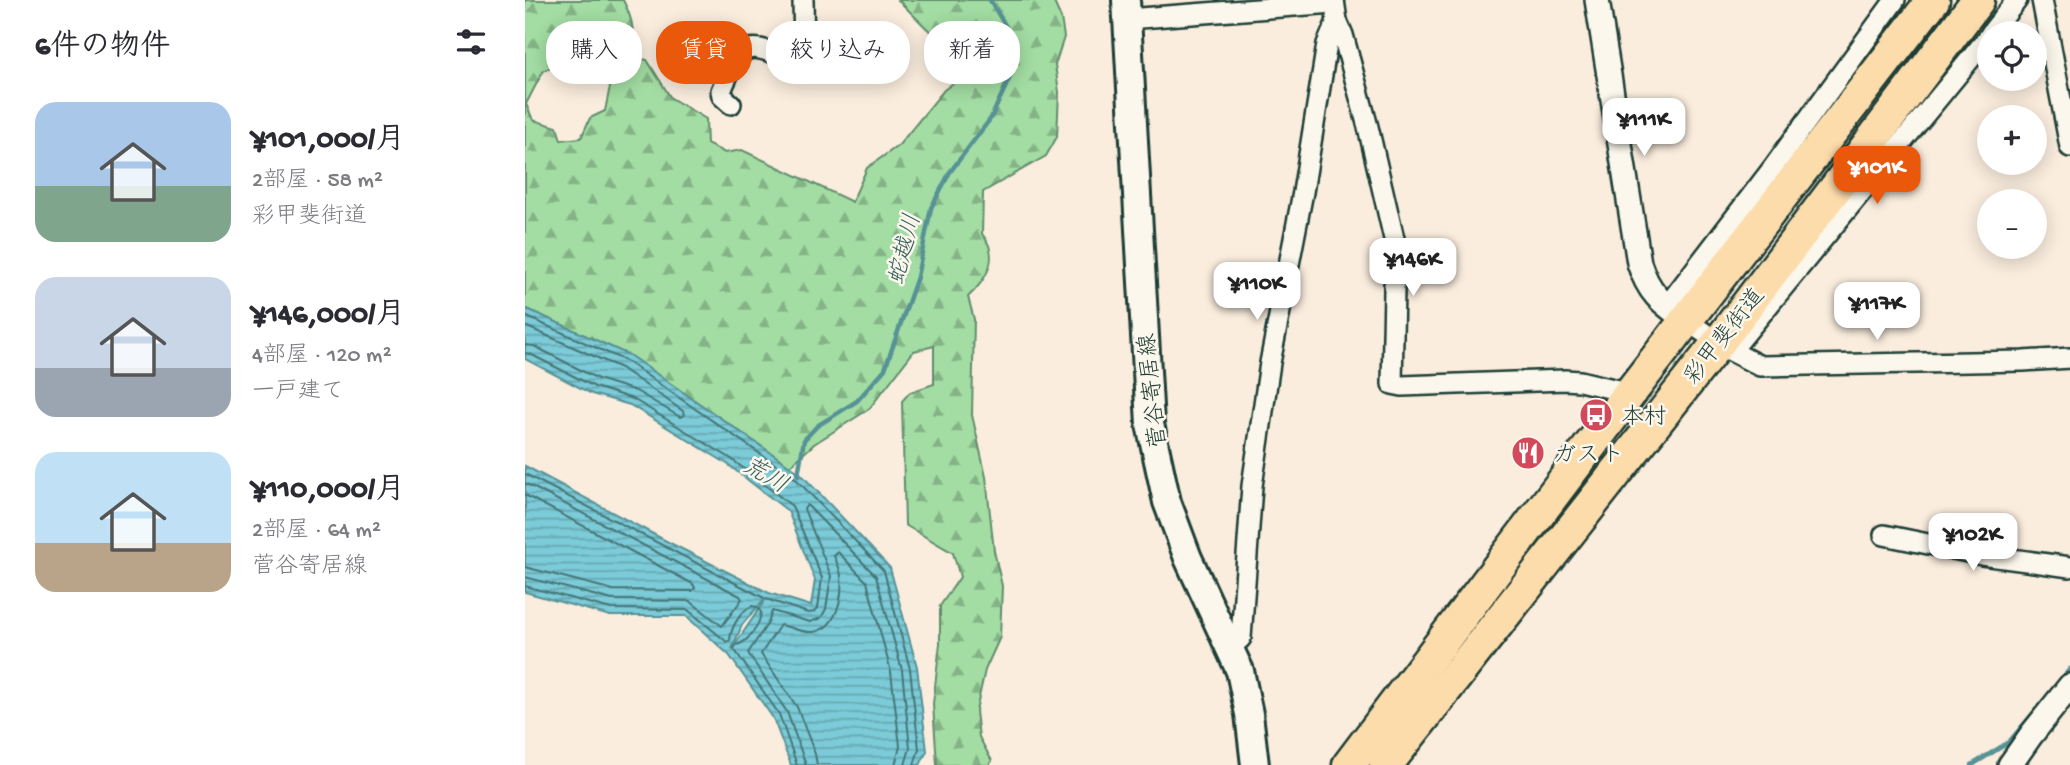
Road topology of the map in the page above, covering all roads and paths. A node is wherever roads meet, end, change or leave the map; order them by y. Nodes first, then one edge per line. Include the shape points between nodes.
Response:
1 (803, 0) edge
2 (1597, 0) edge
3 (1895, 0) edge
4 (1933, 0) edge
5 (1977, 0) edge
6 (2017, 0) edge
7 (2042, 0) edge
8 (1335, 8) edge
9 (1127, 10) edge
10 (2000, 21) edge
11 (1977, 48) edge
12 (731, 104) dead end
13 (2070, 146) edge
14 (1677, 313) junction
15 (1725, 346) junction
16 (2070, 358) edge
17 (1629, 393) junction
18 (1884, 536) dead end
19 (2070, 567) edge
20 (1230, 648) junction
21 (2070, 686) edge
22 (1406, 717) junction
23 (1255, 765) edge
24 (1349, 765) edge
25 (1386, 765) edge
26 (2010, 765) edge

1 - 12 street via 804,52 798,61 756,48 744,50 721,91
2 - 14 street via 1639,263 1652,293
3 - 14 street via 1859,61 1772,169
4 - 14 highway, 彩甲斐街道
5 - 15 highway, 彩甲斐街道
6 - 10 street
7 - 13 street
8 - 9 street
8 - 17 street via 1395,243 1392,384 1565,380
8 - 20 street via 1269,363 1252,486 1241,638
9 - 20 main road, 菅谷寄居線 via 1150,424 1167,502
11 - 15 street via 1922,107
14 - 15 street
14 - 17 highway, 彩甲斐街道
15 - 16 street via 1760,366
15 - 22 highway, 彩甲斐街道
17 - 22 highway, 彩甲斐街道
18 - 19 street
20 - 23 main road, 菅谷寄居線 via 1240,671
21 - 26 street
22 - 24 highway, 彩甲斐街道
22 - 25 highway, 彩甲斐街道

